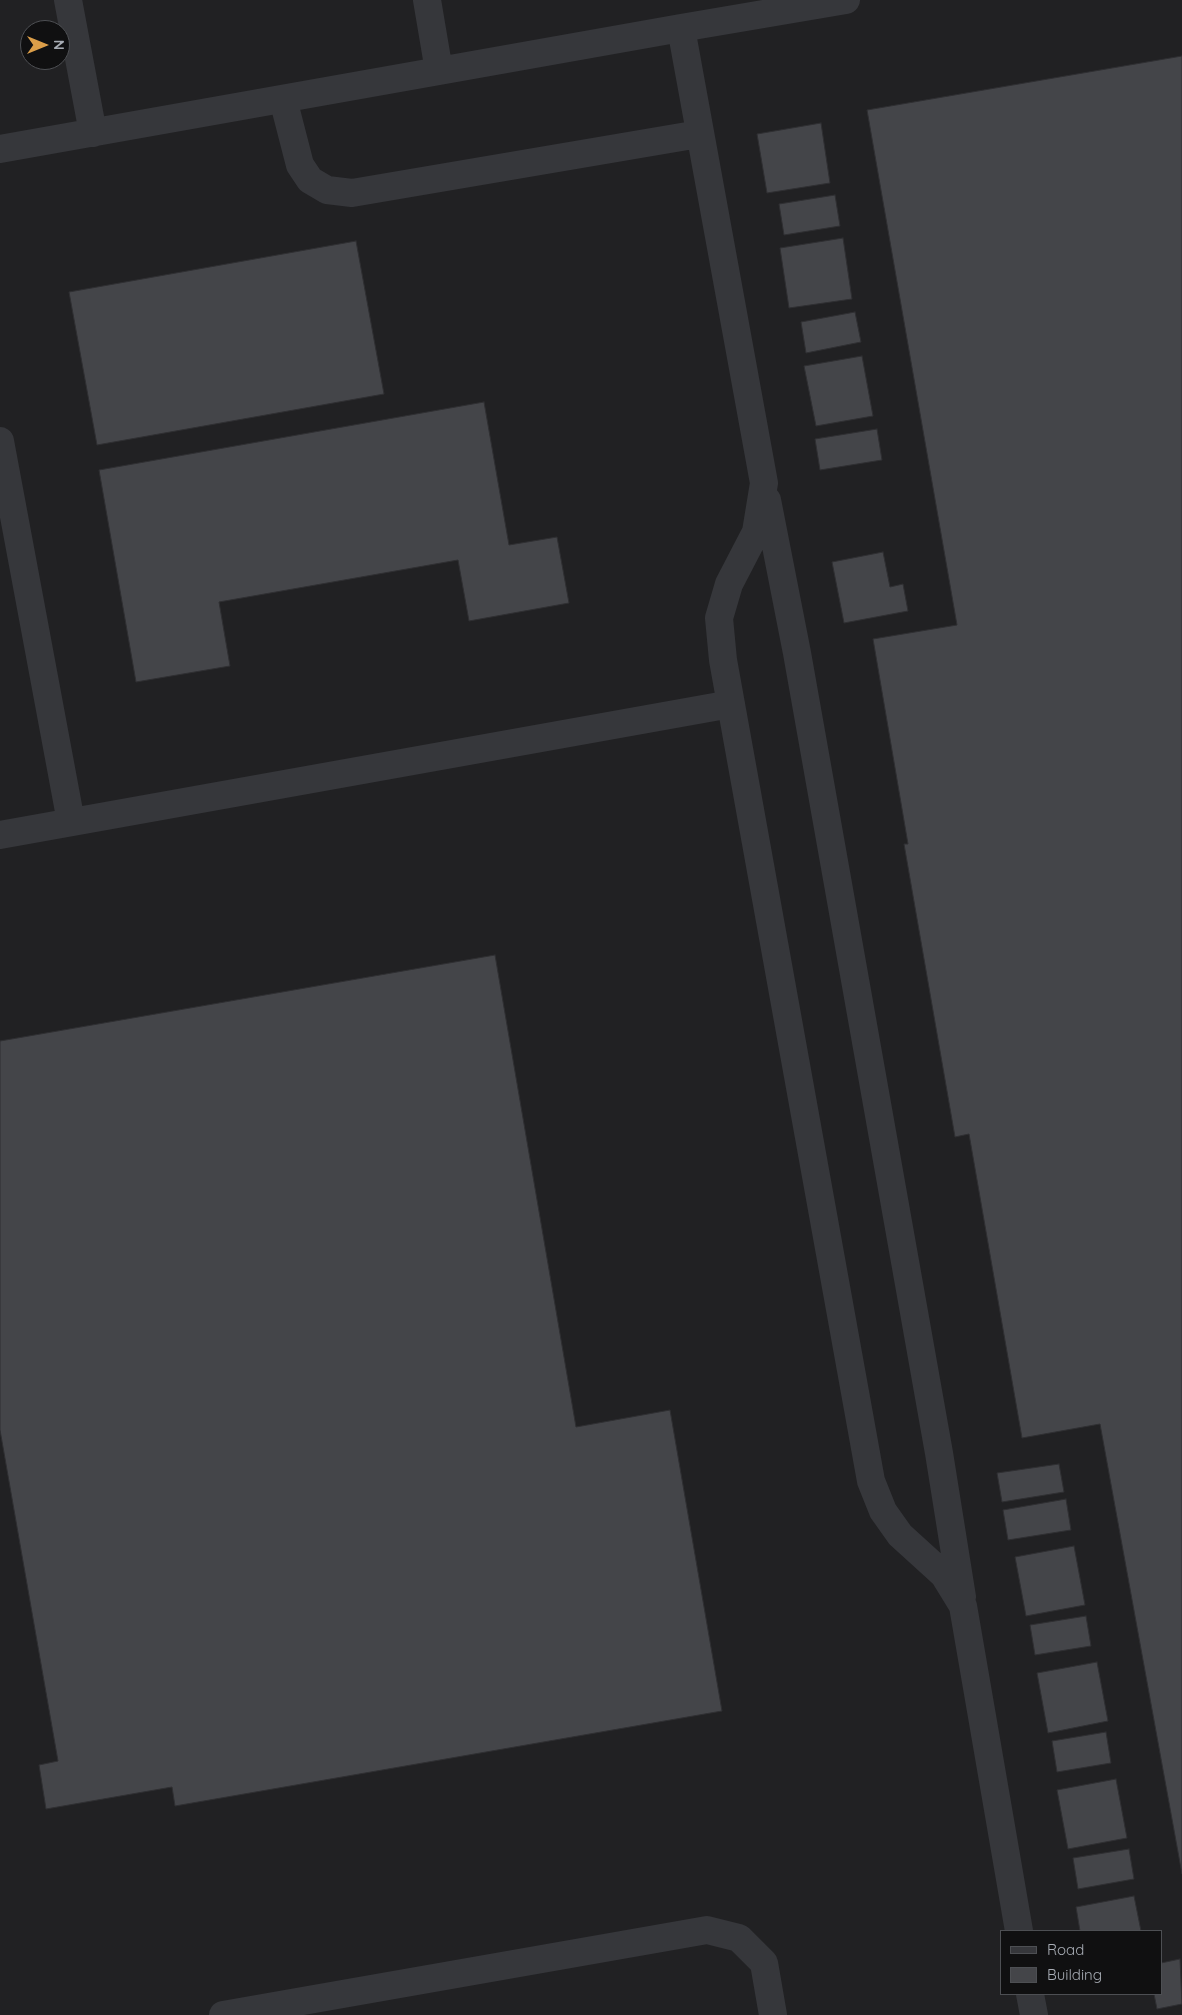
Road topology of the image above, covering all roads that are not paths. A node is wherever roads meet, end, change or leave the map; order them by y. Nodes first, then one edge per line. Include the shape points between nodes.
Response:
1 (68, 0) edge
2 (427, 0) edge
3 (846, 0) edge
4 (681, 28) junction
5 (439, 71) junction
6 (283, 99) junction
7 (93, 133) junction
8 (699, 134) junction
9 (0, 150) edge
10 (0, 441) edge
11 (764, 483) junction
12 (731, 704) junction
13 (70, 822) junction
14 (0, 835) edge
15 (963, 1606) junction
16 (1019, 1930) edge
17 (1030, 1995) edge
18 (223, 2015) edge
19 (773, 2015) edge
20 (1034, 2015) edge

1 - 7 lane
2 - 5 lane
3 - 4 lane
4 - 5 lane
4 - 8 lane
5 - 6 lane
6 - 7 lane
6 - 8 lane via 300,165 310,180 327,190 352,193
7 - 9 lane
8 - 11 lane
10 - 13 lane
11 - 12 lane via 756,532 729,584 719,618
11 - 15 lane via 927,1385
12 - 13 lane
12 - 15 lane via 871,1481 883,1511 900,1535 944,1575
13 - 14 lane
15 - 16 lane
17 - 20 lane
18 - 19 lane via 707,1930 739,1938 764,1963

